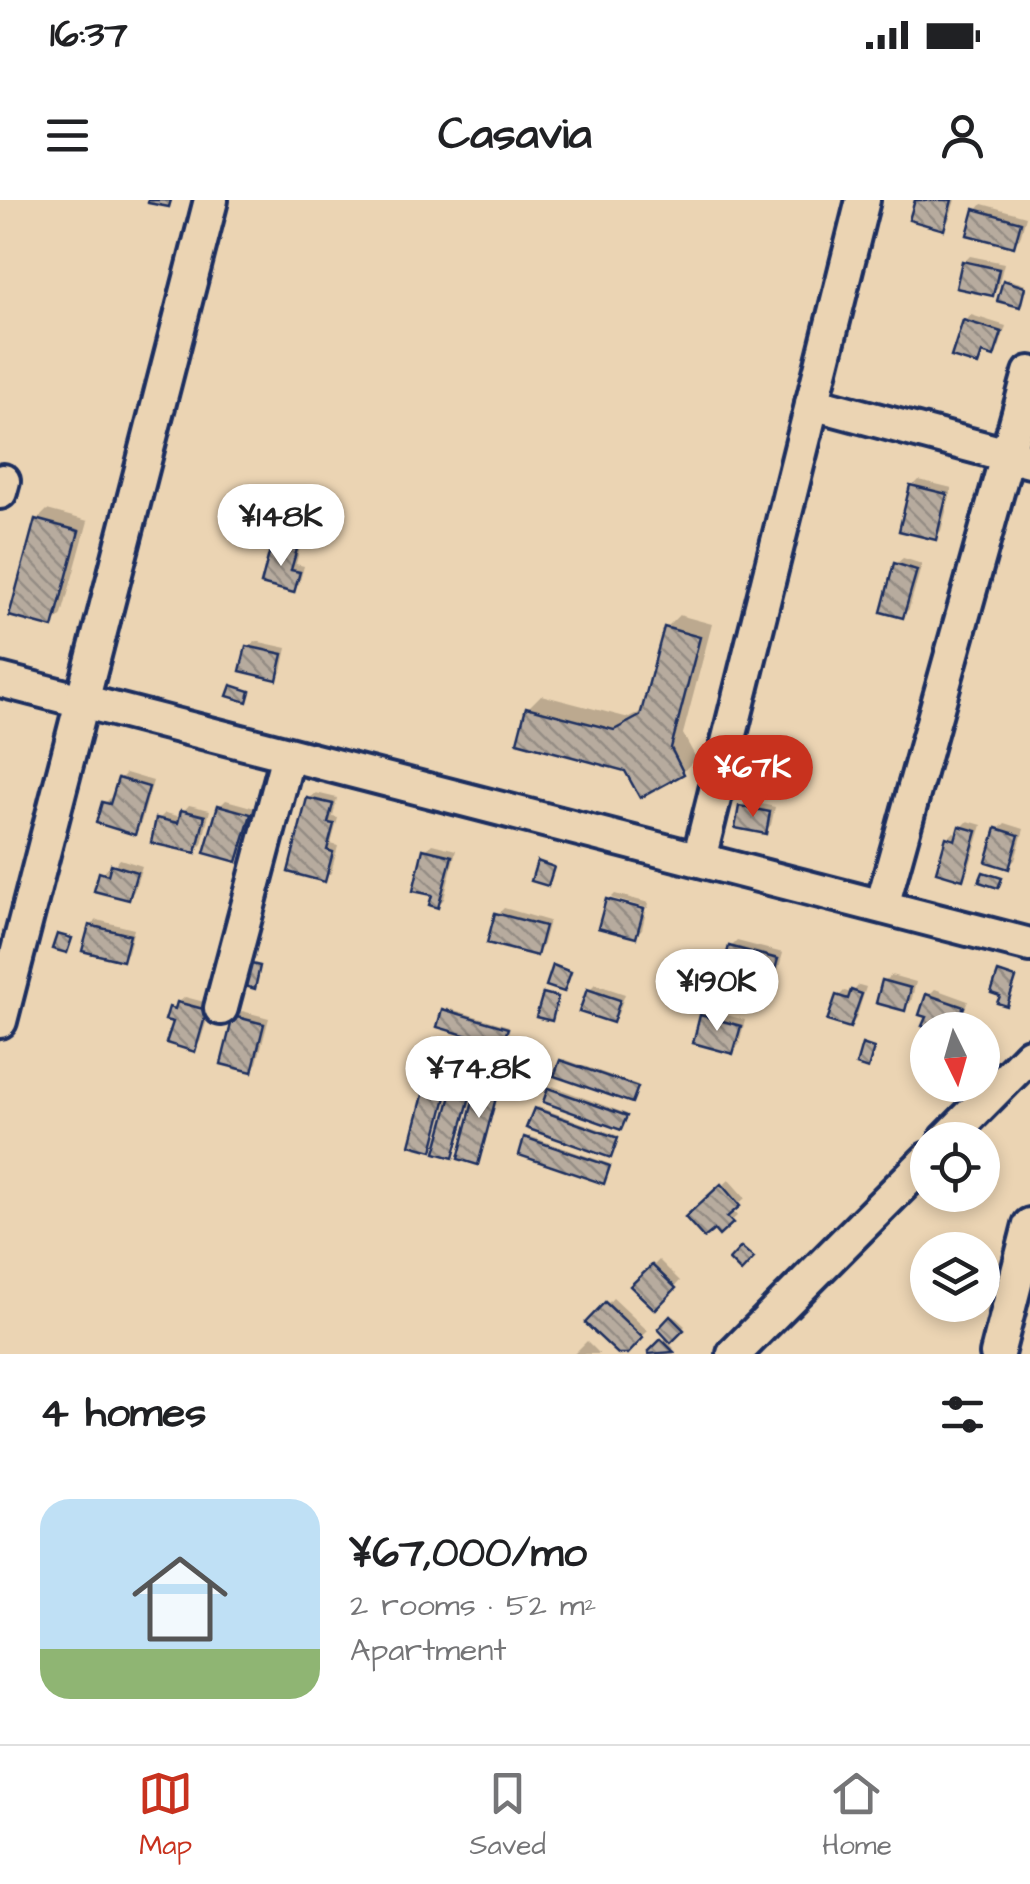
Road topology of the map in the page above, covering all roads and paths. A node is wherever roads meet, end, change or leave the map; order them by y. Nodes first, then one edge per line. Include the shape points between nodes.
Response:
1 (211, 200) edge
2 (863, 200) edge
3 (1030, 373) edge
4 (812, 403) junction
5 (1020, 458) edge
6 (0, 680) edge
7 (82, 702) junction
8 (288, 755) junction
9 (699, 859) junction
10 (882, 906) junction
11 (1030, 945) edge
12 (220, 1008) dead end
13 (0, 1021) edge
14 (1030, 1055) edge
15 (964, 1122) edge
16 (910, 1176) edge
17 (1030, 1226) edge
18 (734, 1354) edge
19 (997, 1354) edge

1 - 7 street
2 - 4 street
3 - 5 street
4 - 5 street
4 - 9 street
5 - 10 street
6 - 7 street
7 - 8 street
7 - 13 street
8 - 9 street
8 - 12 street
9 - 10 street
10 - 11 street
14 - 15 street
16 - 18 street
17 - 19 street

